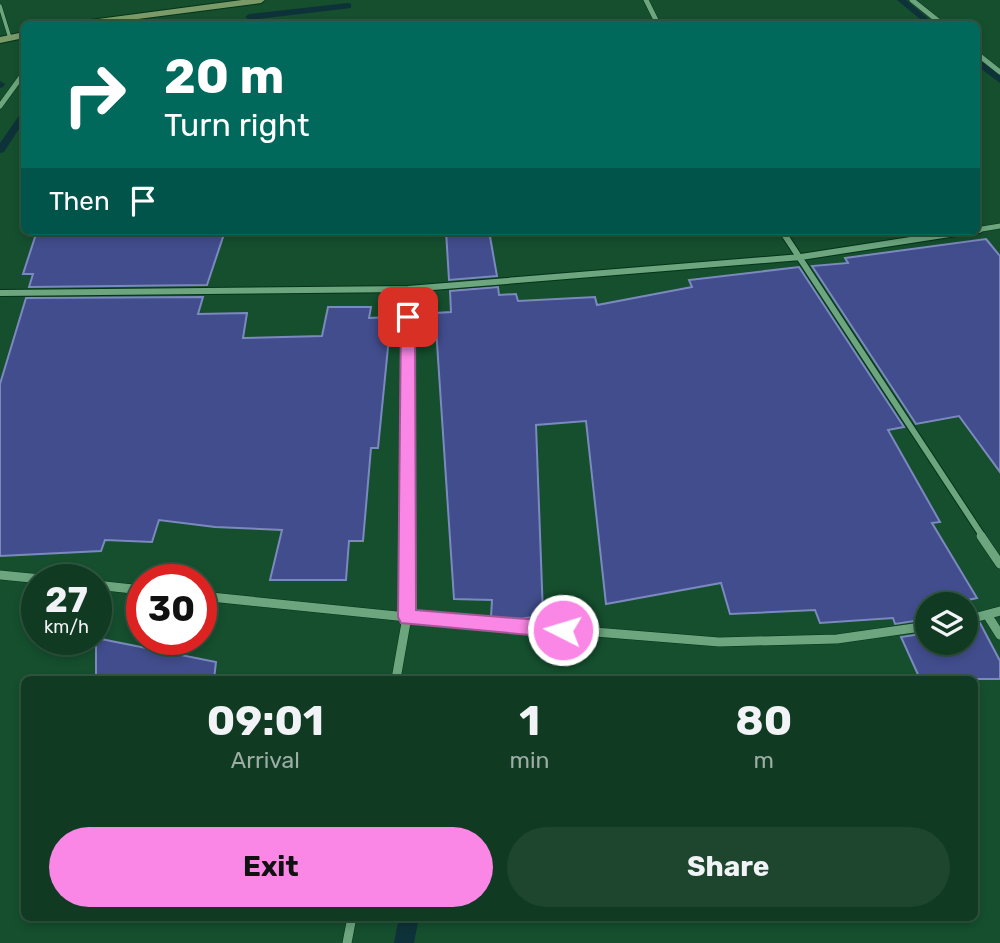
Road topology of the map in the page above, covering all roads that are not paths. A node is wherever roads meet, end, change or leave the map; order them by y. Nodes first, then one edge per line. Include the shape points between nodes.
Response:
1 (261, 0) edge
2 (646, 0) edge
3 (912, 0) edge
4 (0, 6) edge
5 (105, 21) edge
6 (656, 21) edge
7 (938, 21) edge
8 (5, 39) edge
9 (980, 56) edge
10 (1000, 72) edge
11 (21, 77) edge
12 (0, 106) edge
13 (1000, 226) edge
14 (980, 229) edge
15 (785, 235) edge
16 (943, 235) edge
17 (801, 257) junction
18 (408, 289) junction
19 (0, 293) edge
20 (1000, 564) edge
21 (0, 575) edge
22 (21, 577) edge
23 (217, 598) edge
24 (1000, 611) edge
25 (988, 616) junction
26 (407, 617) junction
27 (978, 618) edge
28 (915, 628) edge
29 (1000, 635) edge
30 (397, 676) edge
31 (351, 921) edge
32 (347, 943) edge

1 - 5 main road
2 - 6 street
3 - 7 street
4 - 8 lane
9 - 10 street
11 - 12 street
13 - 14 street
15 - 17 street
16 - 17 street
17 - 18 street
17 - 20 street
18 - 19 street
18 - 26 street
21 - 22 street
23 - 26 street
24 - 25 street
25 - 27 street
25 - 29 street
26 - 28 street via 719,642 837,639
26 - 30 street
31 - 32 street

